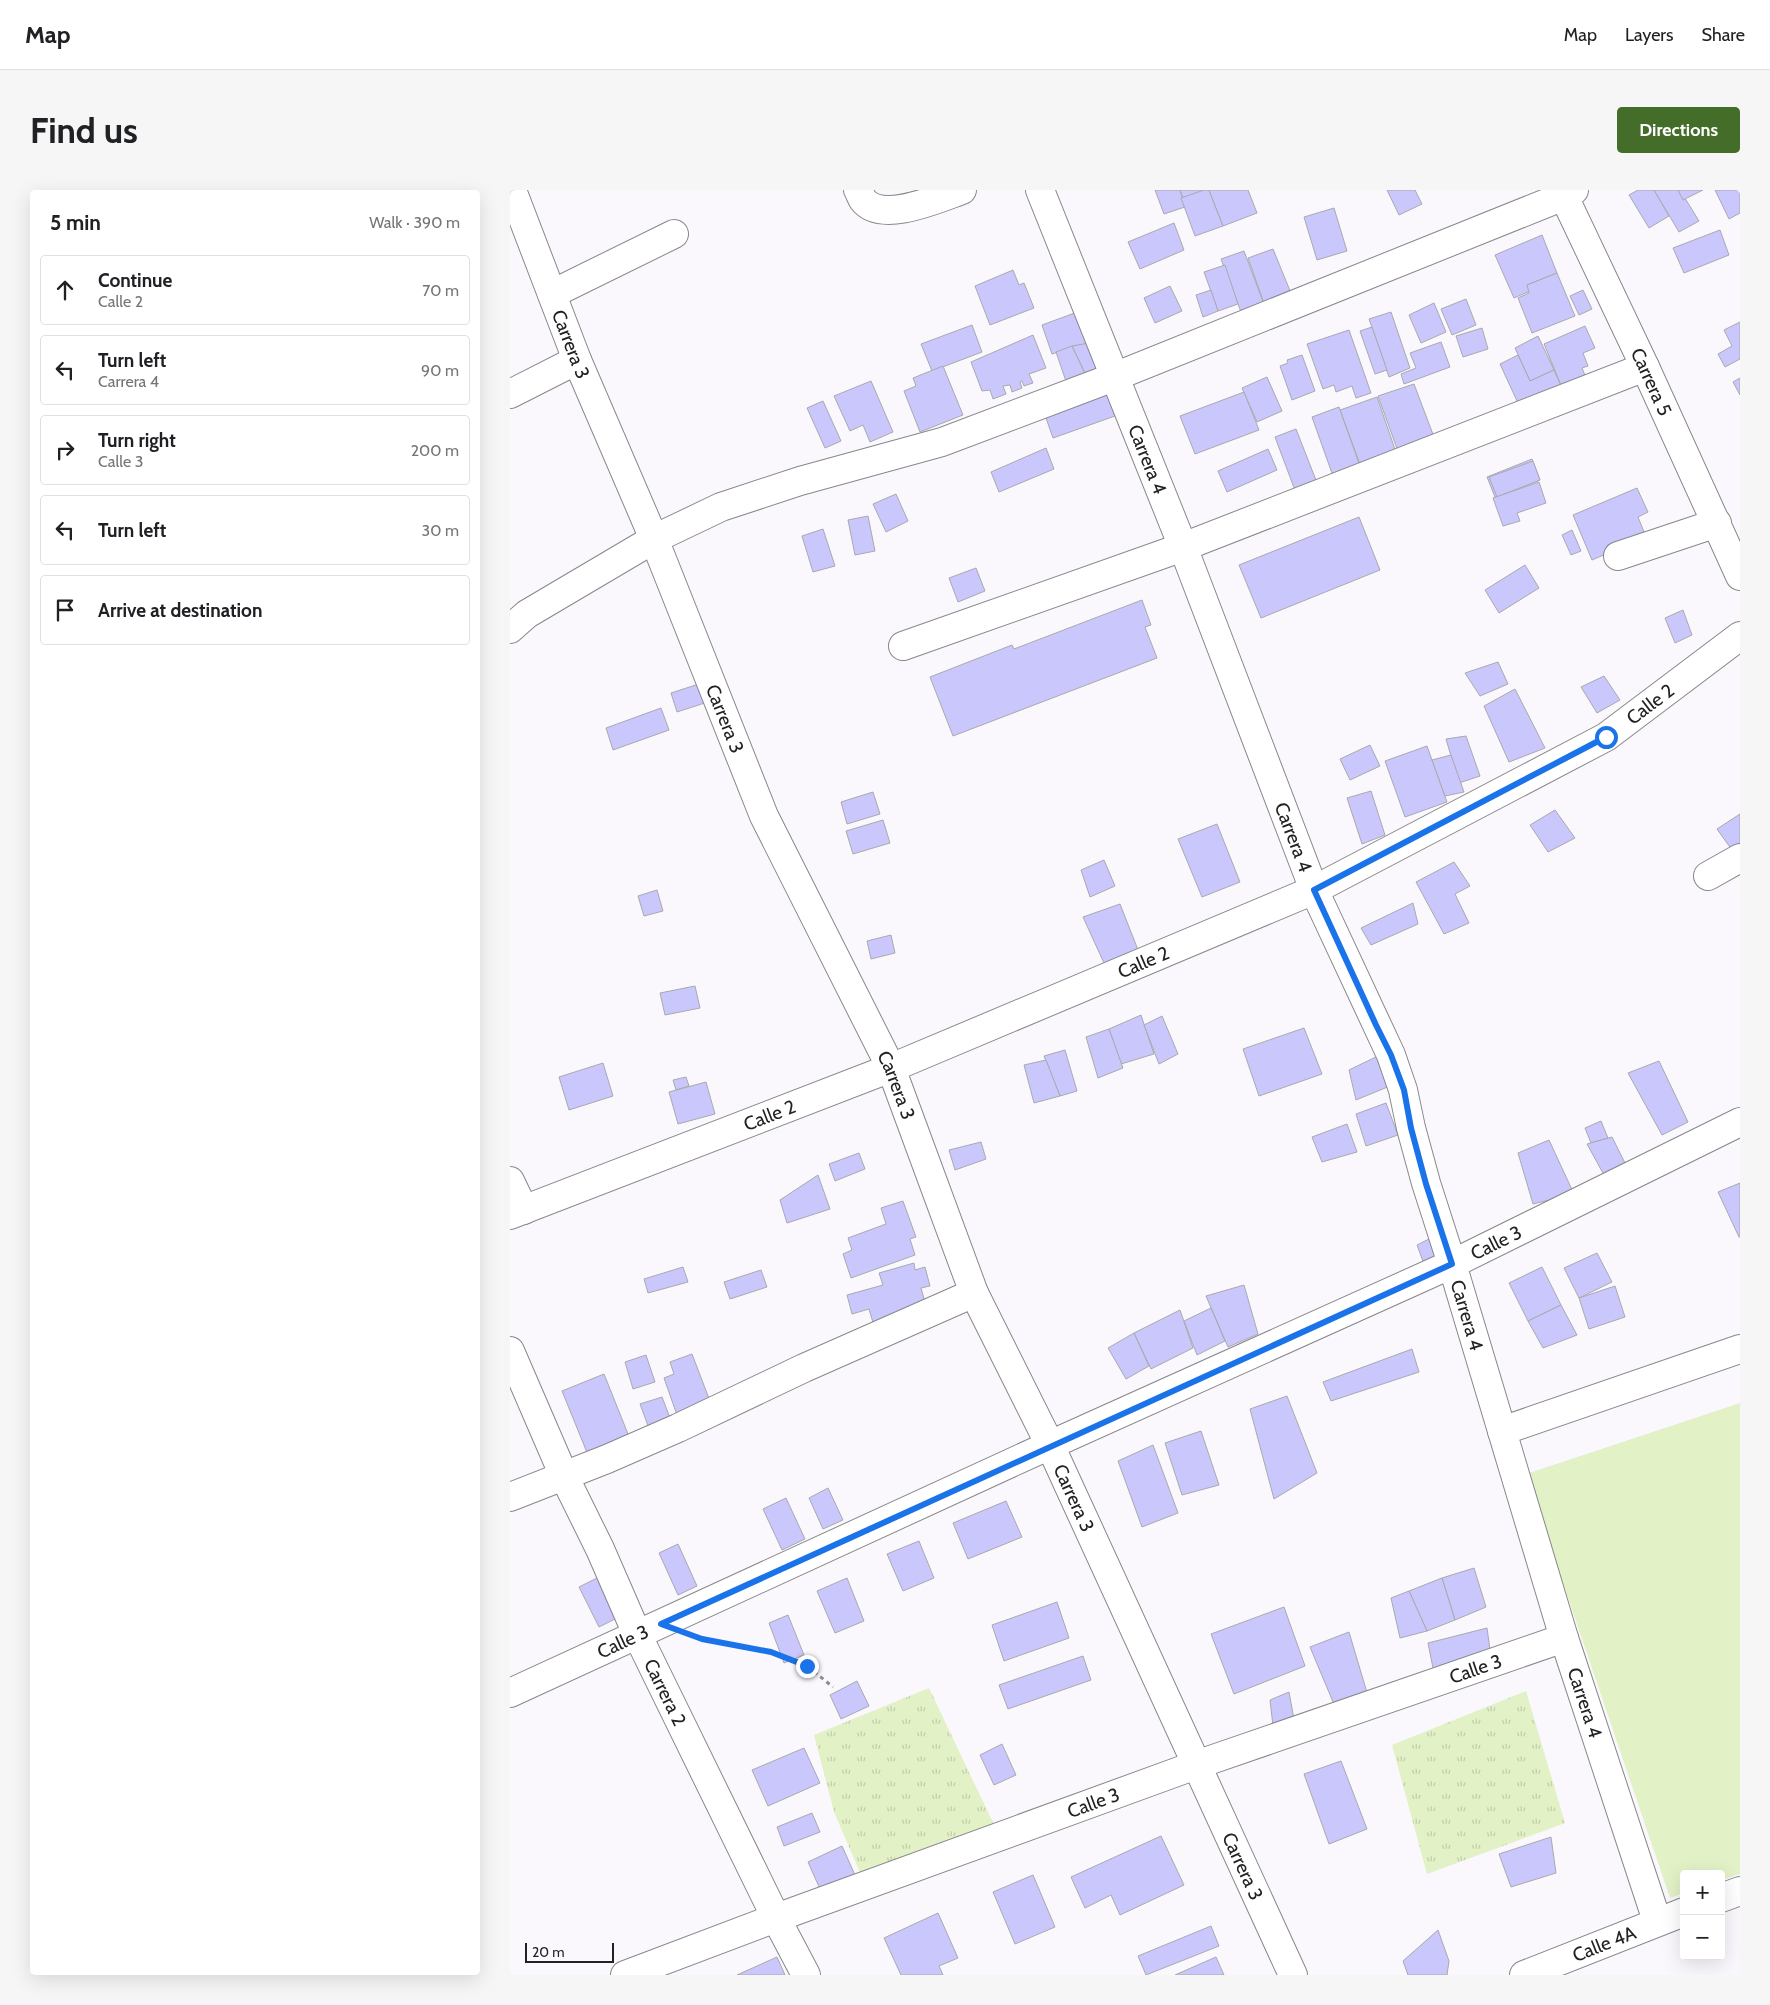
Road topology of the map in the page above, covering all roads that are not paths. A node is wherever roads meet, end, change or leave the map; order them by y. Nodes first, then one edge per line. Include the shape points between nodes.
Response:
1 (512, 190) edge
2 (858, 190) edge
3 (962, 190) edge
4 (1040, 190) edge
5 (1567, 192) edge
6 (674, 234) dead end
7 (552, 294) junction
8 (577, 360) junction
9 (1645, 367) junction
10 (1114, 377) junction
11 (510, 394) edge
12 (1717, 523) junction
13 (654, 539) junction
14 (1183, 547) junction
15 (1618, 556) dead end
16 (1740, 576) edge
17 (510, 629) edge
18 (1740, 636) edge
19 (903, 646) dead end
20 (1740, 858) edge
21 (1708, 876) dead end
22 (1314, 890) junction
23 (891, 1068) junction
24 (1740, 1122) edge
25 (510, 1180) edge
26 (517, 1212) edge
27 (1452, 1264) junction
28 (977, 1297) junction
29 (1740, 1349) edge
30 (510, 1351) edge
31 (1502, 1430) junction
32 (1050, 1445) junction
33 (567, 1480) junction
34 (510, 1497) edge
35 (649, 1629) junction
36 (1564, 1638) junction
37 (510, 1693) edge
38 (1196, 1765) junction
39 (1740, 1891) edge
40 (1725, 1897) edge
41 (1680, 1913) edge
42 (776, 1918) junction
43 (1657, 1921) junction
44 (625, 1975) edge
45 (806, 1975) edge
46 (1293, 1975) edge
47 (1524, 1975) edge

1 - 7 street, Carrera 3
2 - 3 street via 864,202 880,210 902,210
4 - 10 street, Carrera 4
5 - 9 street, Carrera 5
5 - 10 street
6 - 7 street
7 - 8 street, Carrera 3
8 - 11 street
8 - 13 street, Carrera 3
9 - 12 street, Carrera 5
9 - 14 street
10 - 13 street via 942,442 800,481 721,507
10 - 14 street, Carrera 4
12 - 15 street
12 - 16 street, Carrera 5
13 - 17 street via 527,614
13 - 23 street, Carrera 3 via 764,816
14 - 19 street
14 - 22 street, Carrera 4
18 - 22 street, Calle 2 via 1606,737
20 - 21 street
22 - 23 street, Calle 2
22 - 27 street, Carrera 4 via 1391,1055 1404,1090 1426,1184
23 - 26 street, Calle 2
23 - 28 street, Carrera 3
24 - 27 street, Calle 3
25 - 26 street
27 - 31 street, Carrera 4
27 - 32 street, Calle 3
28 - 32 street, Carrera 3
28 - 33 street via 804,1368
29 - 31 street
30 - 33 street, Carrera 2
31 - 36 street, Carrera 4
32 - 35 street, Calle 3
32 - 38 street, Carrera 3
33 - 34 street
33 - 35 street, Carrera 2 via 600,1549
35 - 37 street, Calle 3
35 - 42 street, Carrera 2
36 - 38 street, Calle 3
36 - 43 street, Carrera 4
38 - 42 street, Calle 3
38 - 46 street, Carrera 3
39 - 40 street
41 - 43 street, Calle 4A
42 - 44 street, Calle 3
42 - 45 street, Carrera 2
43 - 47 street, Calle 4A

